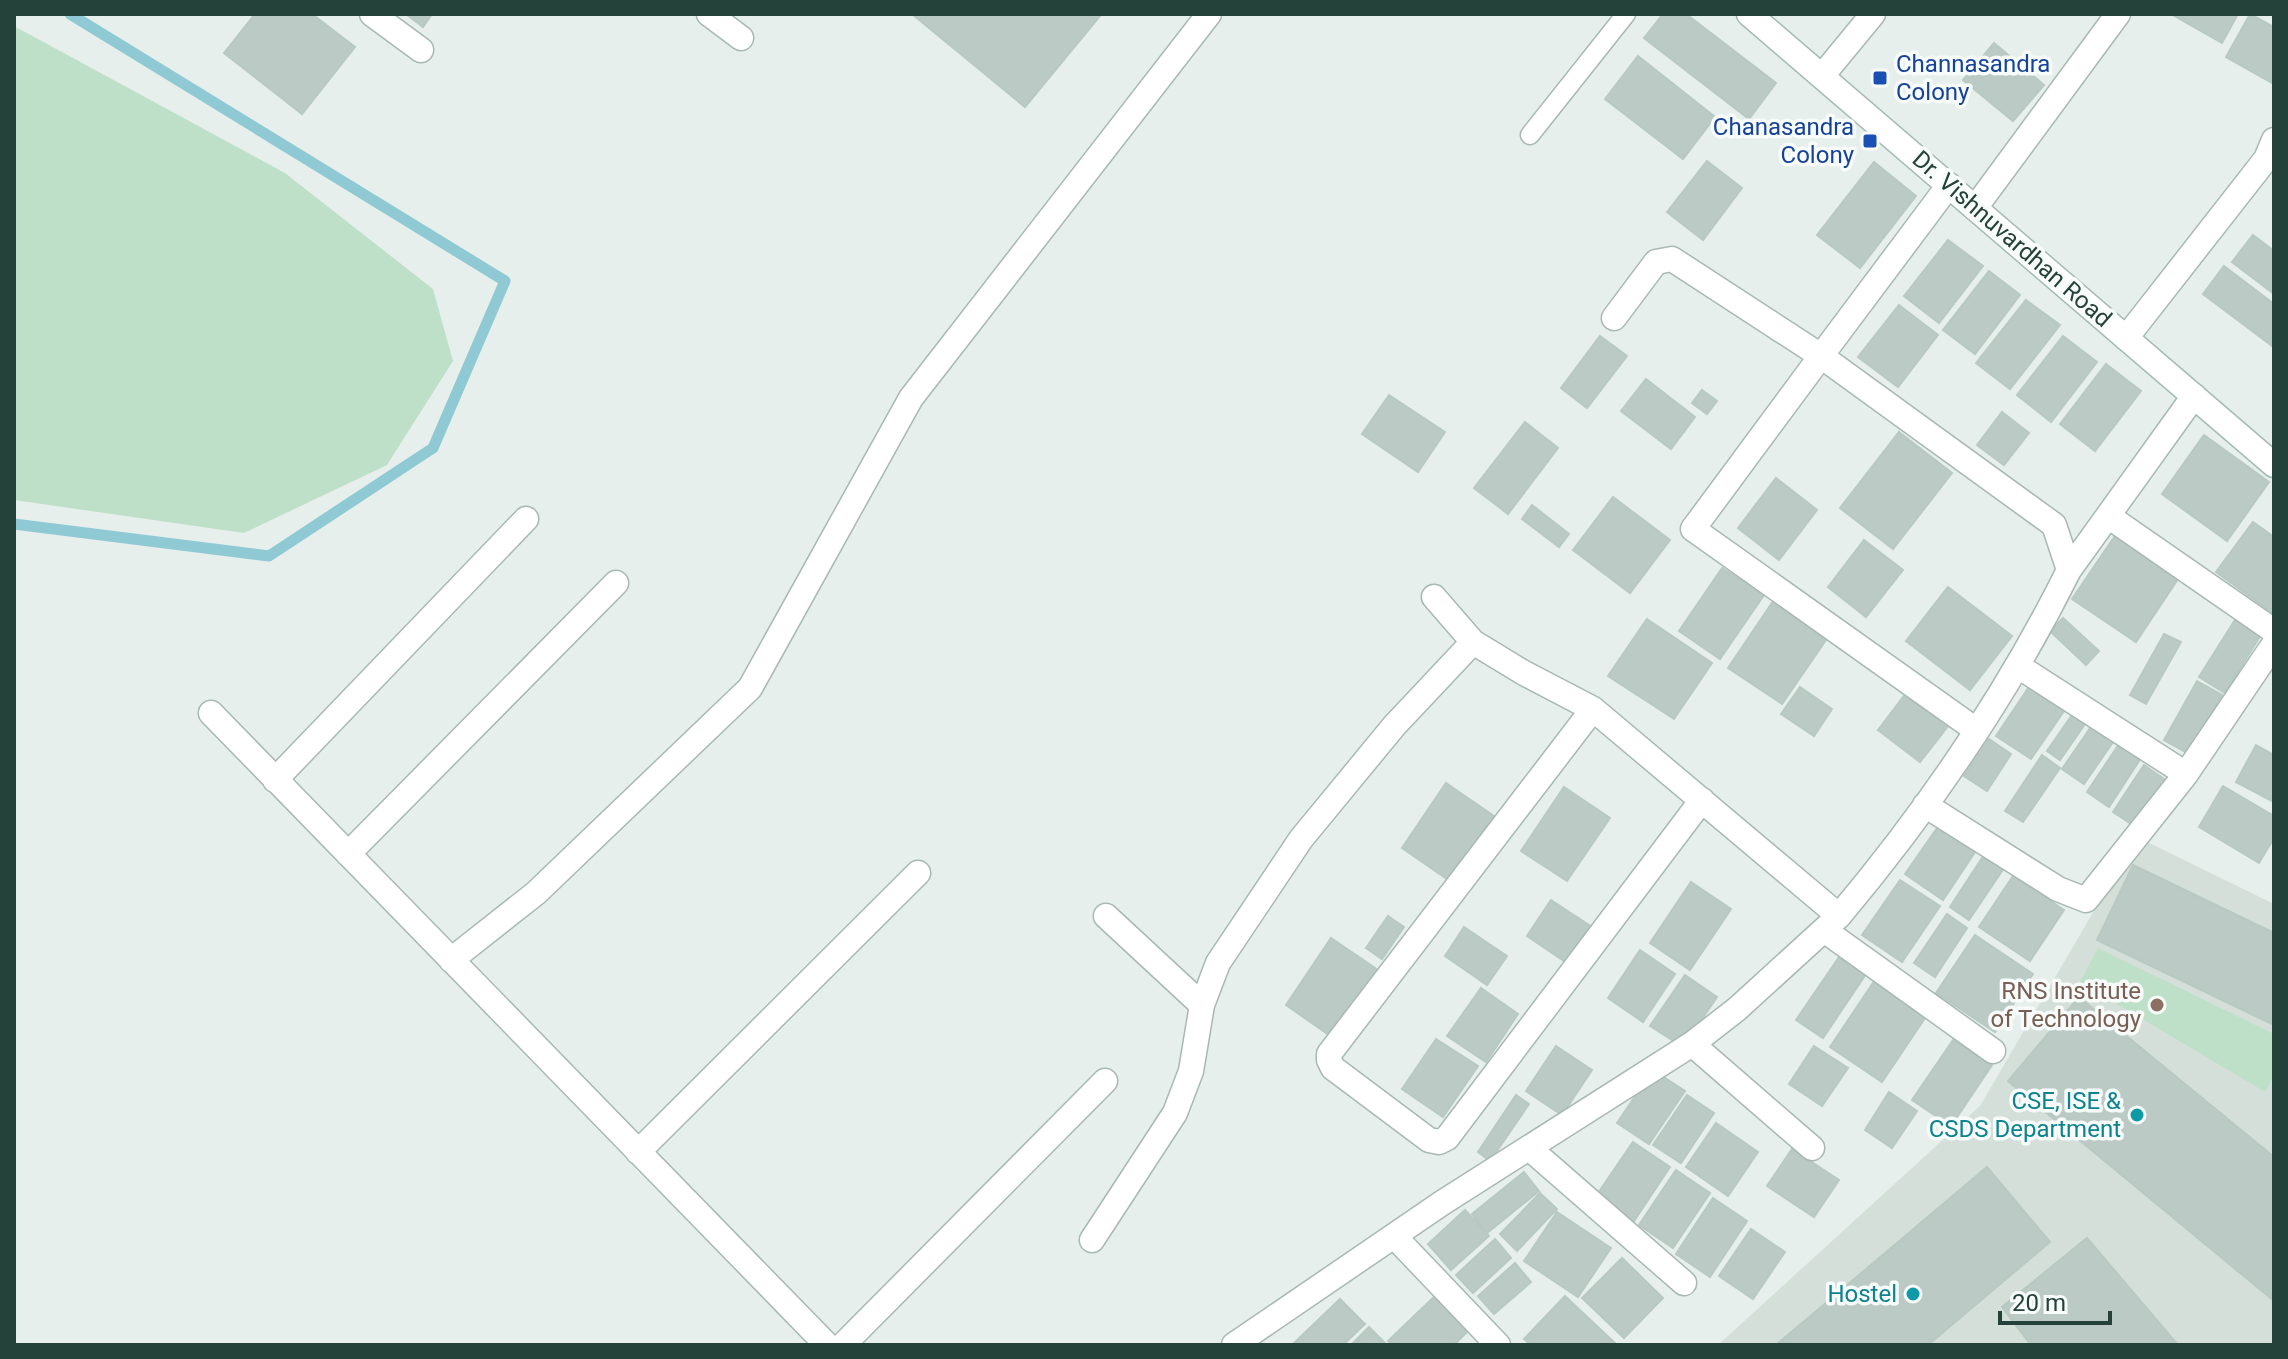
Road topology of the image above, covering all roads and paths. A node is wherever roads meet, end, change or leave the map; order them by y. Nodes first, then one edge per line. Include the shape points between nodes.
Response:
1 (372, 14) edge
2 (709, 14) edge
3 (1209, 14) edge
4 (1626, 14) edge
5 (1749, 14) edge
6 (1873, 14) edge
7 (2118, 14) edge
8 (741, 38) dead end
9 (421, 50) dead end
10 (1822, 76) junction
11 (1530, 135) dead end
12 (2274, 140) edge
13 (1949, 185) junction
14 (1975, 208) junction
15 (1614, 318) dead end
16 (2126, 338) junction
17 (1821, 356) junction
18 (2194, 396) junction
19 (2274, 465) edge
20 (2108, 516) junction
21 (526, 519) dead end
22 (2069, 570) junction
23 (616, 583) dead end
24 (1434, 597) dead end
25 (2274, 631) edge
26 (1473, 642) junction
27 (2274, 644) edge
28 (2018, 666) junction
29 (1593, 709) junction
30 (211, 713) dead end
31 (1976, 730) junction
32 (2186, 774) junction
33 (275, 780) junction
34 (1702, 800) junction
35 (1925, 805) junction
36 (348, 854) junction
37 (918, 873) dead end
38 (1106, 916) dead end
39 (1832, 923) junction
40 (451, 960) junction
41 (1202, 1005) junction
42 (1692, 1044) junction
43 (1993, 1051) dead end
44 (1105, 1081) dead end
45 (1529, 1148) junction
46 (1812, 1148) dead end
47 (638, 1152) junction
48 (1394, 1236) junction
49 (1092, 1240) dead end
50 (1684, 1283) dead end
51 (1244, 1342) edge
52 (827, 1345) edge
53 (843, 1345) edge
54 (1498, 1345) edge

1 - 9 street
2 - 8 street
3 - 40 street via 911,398 750,688 536,893
4 - 11 lane
5 - 10 street, Dr. Vishnuvardhan Road
6 - 10 street
7 - 14 street
10 - 13 street, Dr. Vishnuvardhan Road
12 - 16 street via 2266,159
13 - 14 street, Dr. Vishnuvardhan Road
13 - 17 street
14 - 16 street, Dr. Vishnuvardhan Road
15 - 17 street via 1656,262 1672,259
16 - 18 street, Dr. Vishnuvardhan Road
17 - 22 street via 2054,525
17 - 31 street via 1693,529
18 - 19 street, Dr. Vishnuvardhan Road
18 - 20 street
20 - 22 street
20 - 25 street
21 - 33 street
22 - 28 street
23 - 36 street
24 - 26 street
26 - 29 street
26 - 41 street via 1394,726 1301,839 1218,963
27 - 32 street
28 - 31 street
28 - 32 street
29 - 34 street
29 - 34 street via 1329,1054 1333,1068 1429,1140 1447,1138
30 - 33 street
31 - 35 street
32 - 35 street via 2086,900 2058,889
33 - 36 street
34 - 39 street
35 - 39 street
36 - 40 street
37 - 47 street
38 - 41 street
39 - 42 street
39 - 43 street
40 - 47 street
41 - 49 street via 1191,1071 1175,1113
42 - 45 street
42 - 46 street
44 - 53 street
45 - 48 street
45 - 50 street
47 - 52 street
48 - 51 street
48 - 54 street

